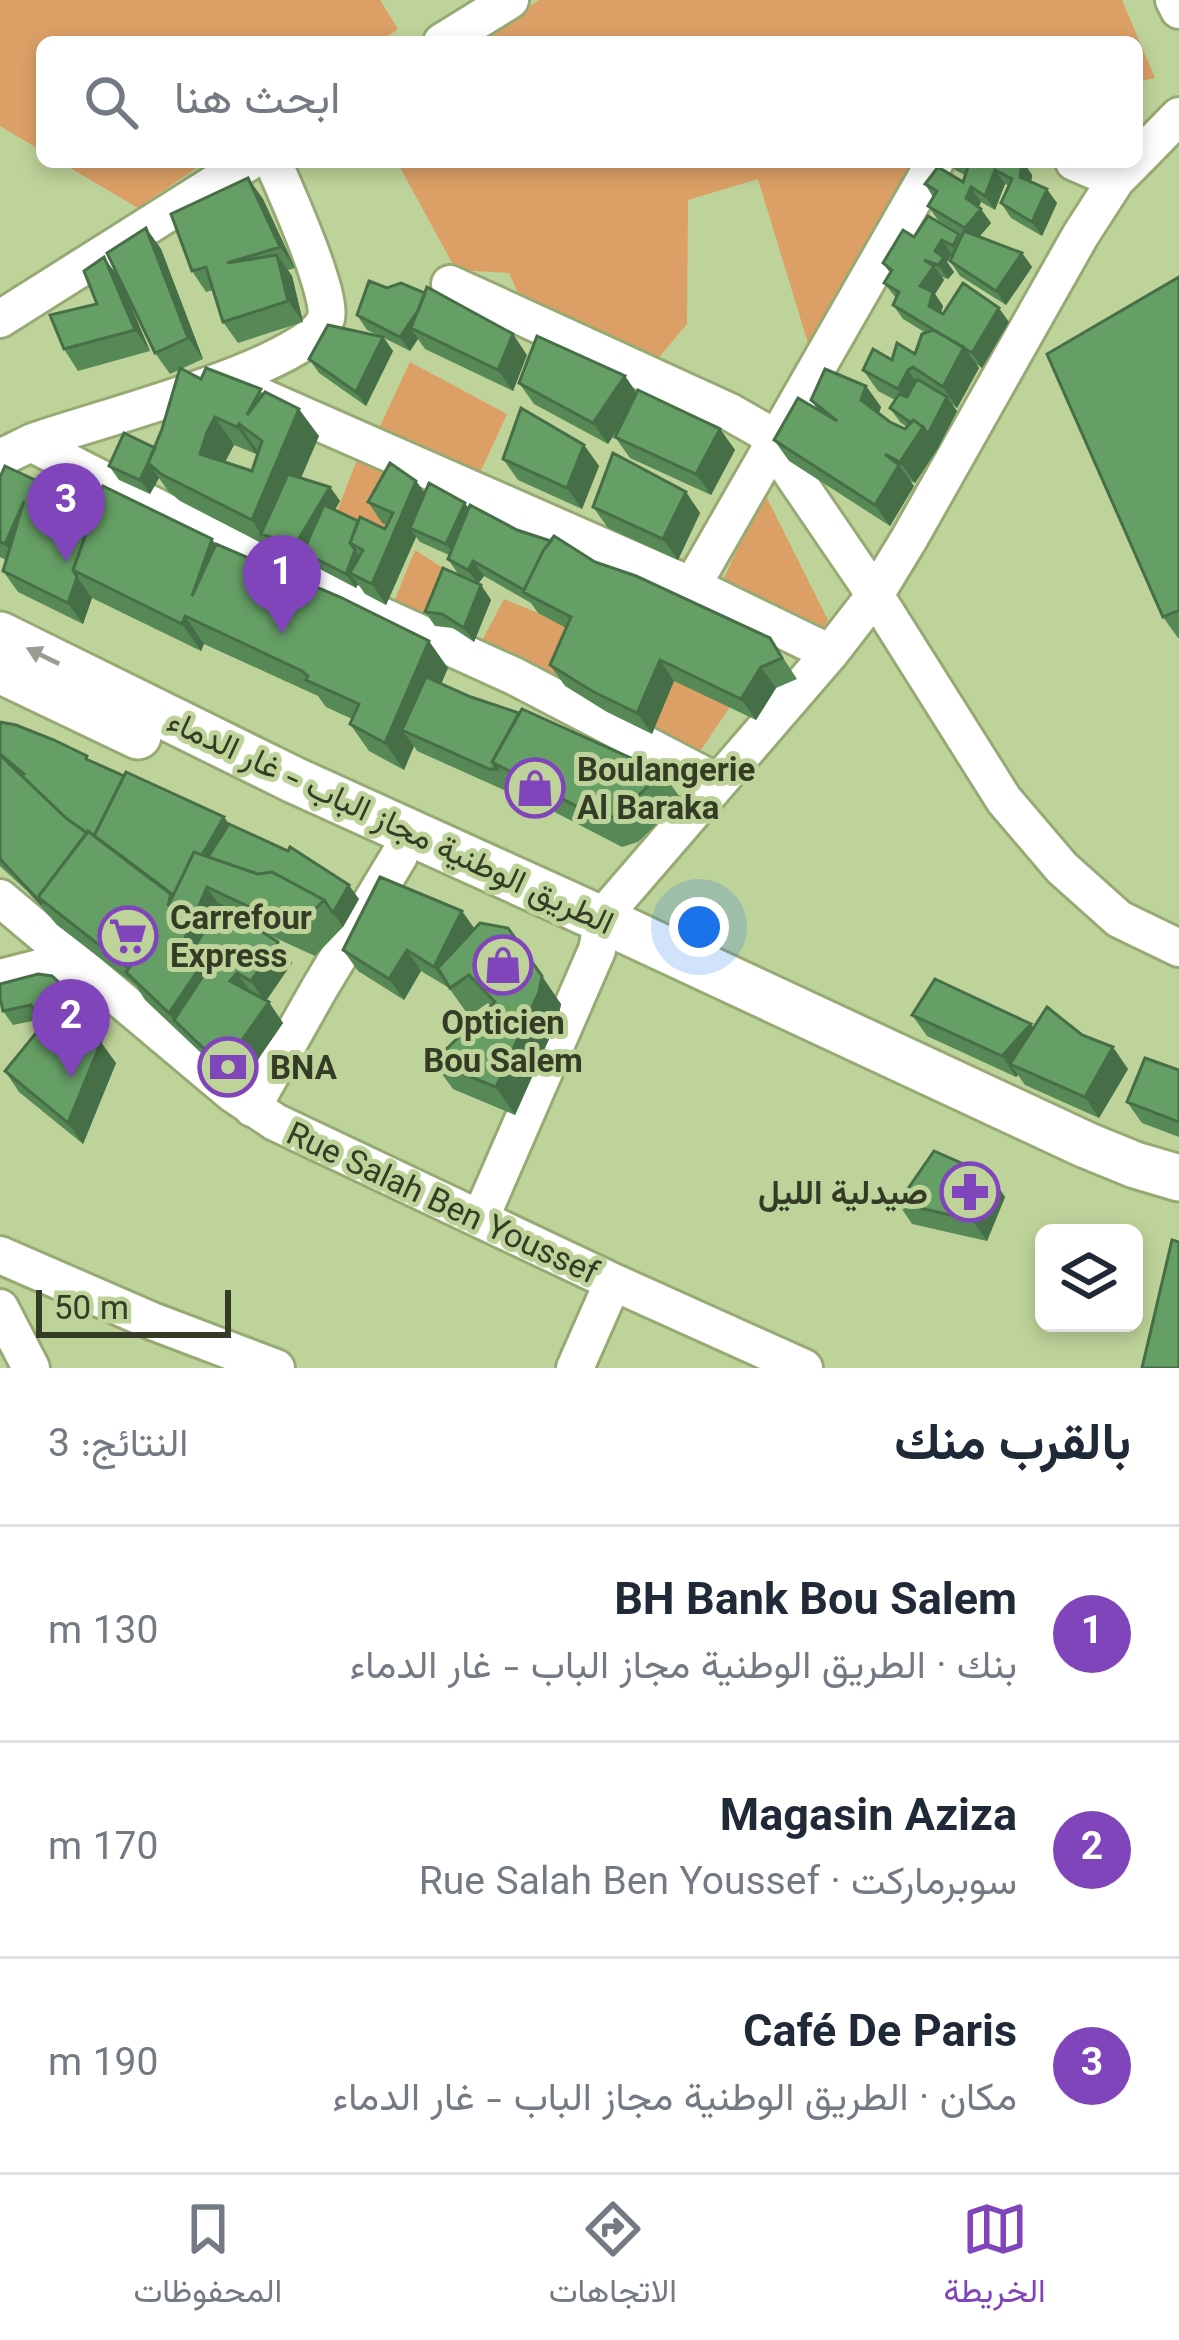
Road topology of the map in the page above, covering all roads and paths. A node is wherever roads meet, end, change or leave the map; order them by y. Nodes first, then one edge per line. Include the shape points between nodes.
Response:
1 (1174, 0) edge
2 (488, 6) edge
3 (1179, 10) edge
4 (450, 36) edge
5 (1179, 116) edge
6 (1143, 153) edge
7 (239, 168) edge
8 (276, 168) edge
9 (931, 168) edge
10 (1128, 168) edge
11 (450, 284) dead end
12 (0, 319) edge
13 (224, 380) junction
14 (772, 444) junction
15 (16, 451) edge
16 (692, 586) junction
17 (874, 596) junction
18 (0, 634) edge
19 (830, 653) junction
20 (0, 670) edge
21 (90, 696) junction
22 (717, 782) junction
23 (399, 856) junction
24 (0, 898) edge
25 (600, 935) junction
26 (1179, 948) edge
27 (71, 960) junction
28 (0, 978) edge
29 (252, 1108) junction
30 (1179, 1178) edge
31 (1179, 1209) edge
32 (480, 1219) junction
33 (0, 1255) edge
34 (613, 1282) junction
35 (0, 1308) edge
36 (31, 1368) edge
37 (276, 1368) edge
38 (575, 1368) edge
39 (804, 1368) edge

1 - 3 street
2 - 4 street
5 - 6 street
7 - 12 street
8 - 13 street via 328,311 290,352
9 - 14 street
10 - 17 street via 1080,236
11 - 14 street via 728,411
13 - 15 street
13 - 16 street
14 - 16 street
14 - 17 street
15 - 22 street via 514,676
16 - 19 street
17 - 19 street
17 - 26 street via 1004,800 1062,868 1119,919
21 -> 18 main road, الطريق الوطنية مجاز الباب - غار الدماء
19 - 22 street
20 - 21 main road, الطريق الوطنية مجاز الباب - غار الدماء
21 - 23 main road, الطريق الوطنية مجاز الباب - غار الدماء
21 - 25 main road, الطريق الوطنية مجاز الباب - غار الدماء via 294,780
22 - 25 street via 624,889
23 - 25 main road, الطريق الوطنية مجاز الباب - غار الدماء
23 - 29 street
24 - 27 street, Rue Salah Ben Youssef
25 - 30 main road, الطريق الوطنية مجاز الباب - غار الدماء
25 - 31 main road, الطريق الوطنية مجاز الباب - غار الدماء via 1102,1184
25 - 32 street
27 - 28 street
27 - 29 street, Rue Salah Ben Youssef
29 - 32 street, Rue Salah Ben Youssef
32 - 34 street, Rue Salah Ben Youssef
33 - 37 street
34 - 38 street
34 - 39 street, Rue Salah Ben Youssef
35 - 36 street

